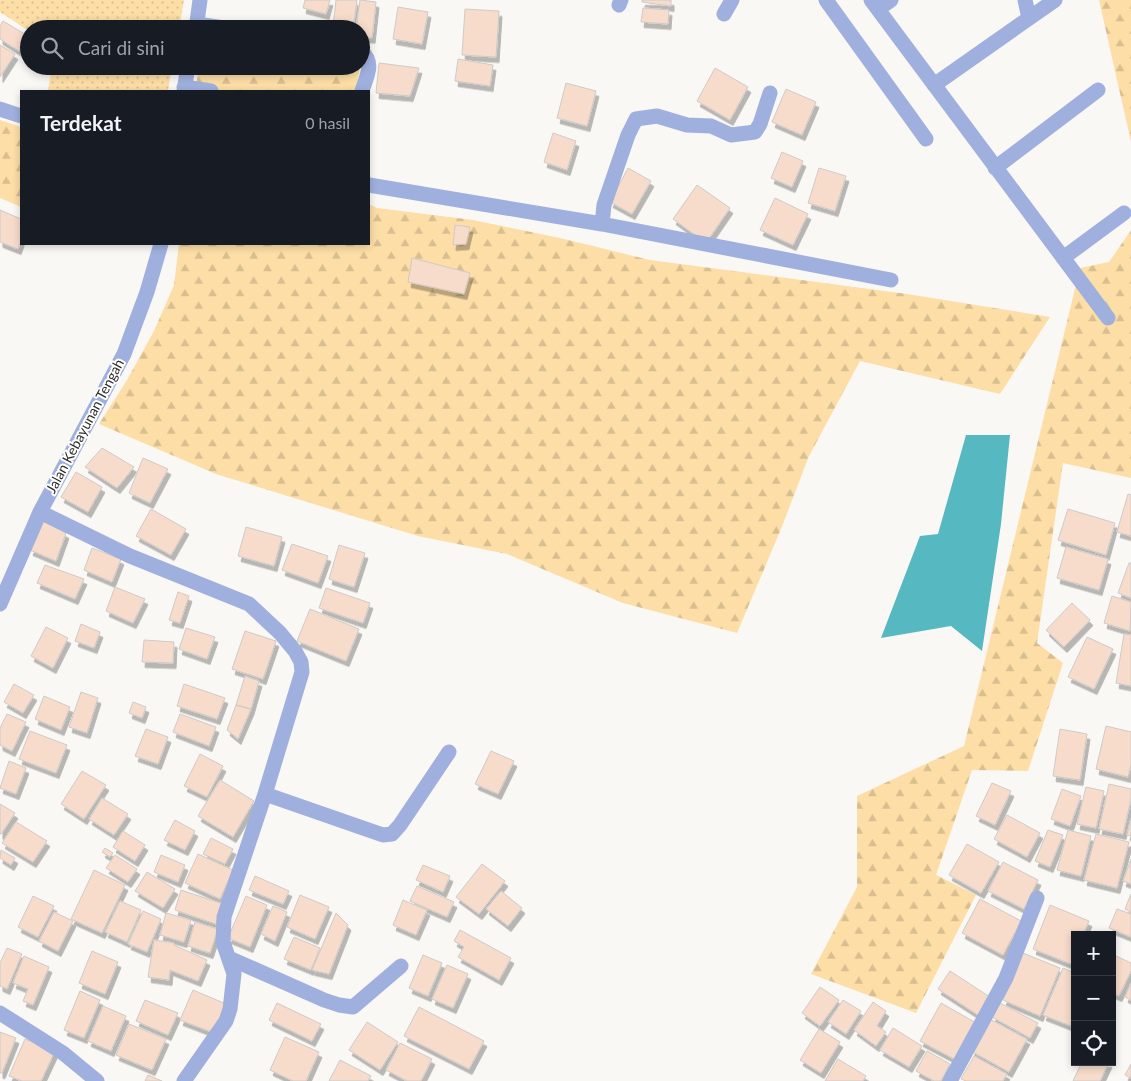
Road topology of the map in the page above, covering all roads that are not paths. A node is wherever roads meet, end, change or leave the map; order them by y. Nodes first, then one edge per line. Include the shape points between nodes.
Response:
1 (200, 0) edge
2 (732, 0) edge
3 (826, 0) edge
4 (891, 0) edge
5 (1025, 0) edge
6 (1055, 0) edge
7 (875, 5) edge
8 (724, 14) dead end
9 (1029, 18) junction
10 (197, 20) edge
11 (186, 75) edge
12 (366, 75) edge
13 (934, 85) junction
14 (184, 89) edge
15 (198, 90) edge
16 (362, 90) edge
17 (1098, 90) dead end
18 (770, 93) dead end
19 (0, 109) edge
20 (20, 116) edge
21 (926, 139) dead end
22 (996, 168) junction
23 (370, 185) edge
24 (1124, 213) dead end
25 (602, 224) junction
26 (161, 245) edge
27 (1062, 258) junction
28 (891, 280) dead end
29 (1108, 318) dead end
30 (40, 512) junction
31 (0, 604) edge
32 (449, 752) dead end
33 (265, 794) junction
34 (1037, 898) dead end
35 (229, 958) junction
36 (401, 966) dead end
37 (0, 1013) edge
38 (98, 1081) edge
39 (184, 1081) edge
40 (950, 1081) edge

1 - 10 street
2 - 8 street
3 - 21 street
4 - 7 street
5 - 9 street
6 - 9 street
7 - 13 street
9 - 13 street
11 - 14 street
12 - 16 street
13 - 22 street
14 - 15 street
17 - 22 street
18 - 25 street via 760,124 752,133 731,135 711,126 687,125 657,116 636,119 604,205
19 - 20 street
22 - 27 street
23 - 25 street
24 - 27 street
25 - 28 street
26 - 30 street, Jalan Kebayunan Tengah via 124,354
27 - 29 street
30 - 31 street, Jalan Kebayunan Tengah
30 - 33 street via 130,556 248,604 295,651 302,672
32 - 33 street via 392,834 383,835
33 - 35 street via 224,917 223,942
34 - 40 street via 1006,978
35 - 36 street via 324,1000 353,1007
35 - 39 street via 234,974 226,1021
37 - 38 street via 63,1053

